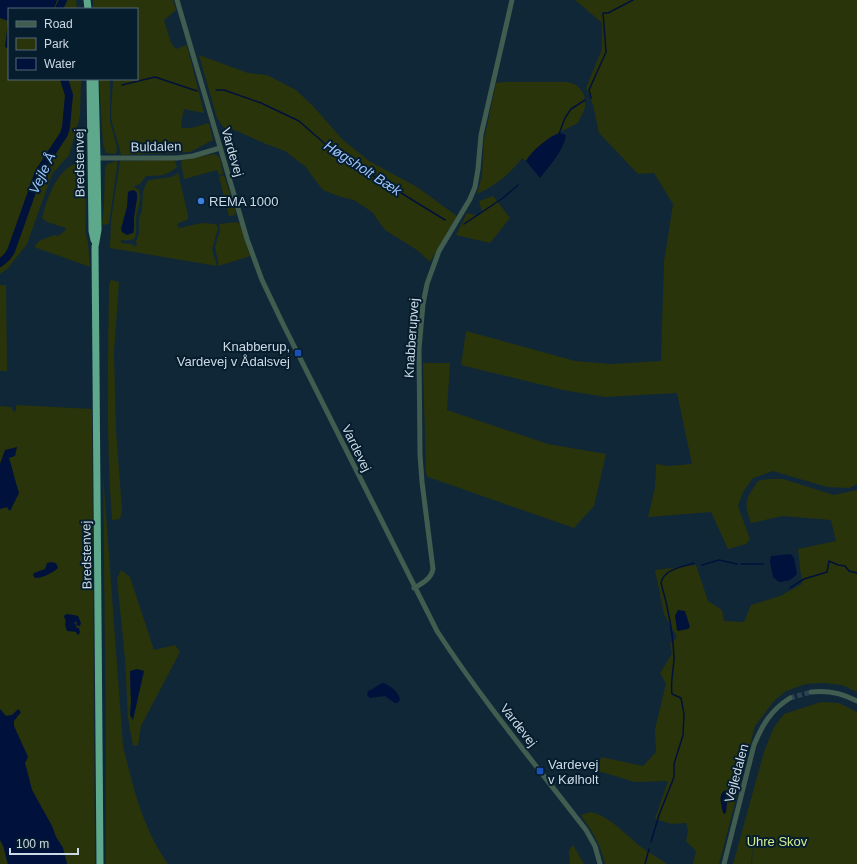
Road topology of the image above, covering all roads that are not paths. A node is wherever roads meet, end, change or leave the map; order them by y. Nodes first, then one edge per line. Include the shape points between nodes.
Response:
1 (177, 0) edge
2 (512, 0) edge
3 (90, 80) edge
4 (95, 80) edge
5 (220, 148) junction
6 (94, 158) junction
7 (414, 588) junction
8 (811, 692) tunnel mouth
9 (790, 698) tunnel mouth
10 (857, 701) edge
11 (100, 864) edge
12 (600, 864) edge
13 (724, 864) edge

1 - 5 street, Vardevej
2 - 7 street, Knabberupvej via 481,135 475,187 470,200 439,251 422,304 419,349 420,455 433,569 432,575
3 - 6 highway, Bredstenvej
4 - 6 highway, Bredstenvej
5 - 6 street, Buldalen via 177,158
5 - 7 street, Vardevej via 262,280
6 - 11 highway, Bredstenvej via 98,230 95,247
7 - 12 street, Vardevej via 455,659 586,830 595,846
8 - 10 street via 836,693
9 - 13 street, Vejledalen via 765,721 754,745

